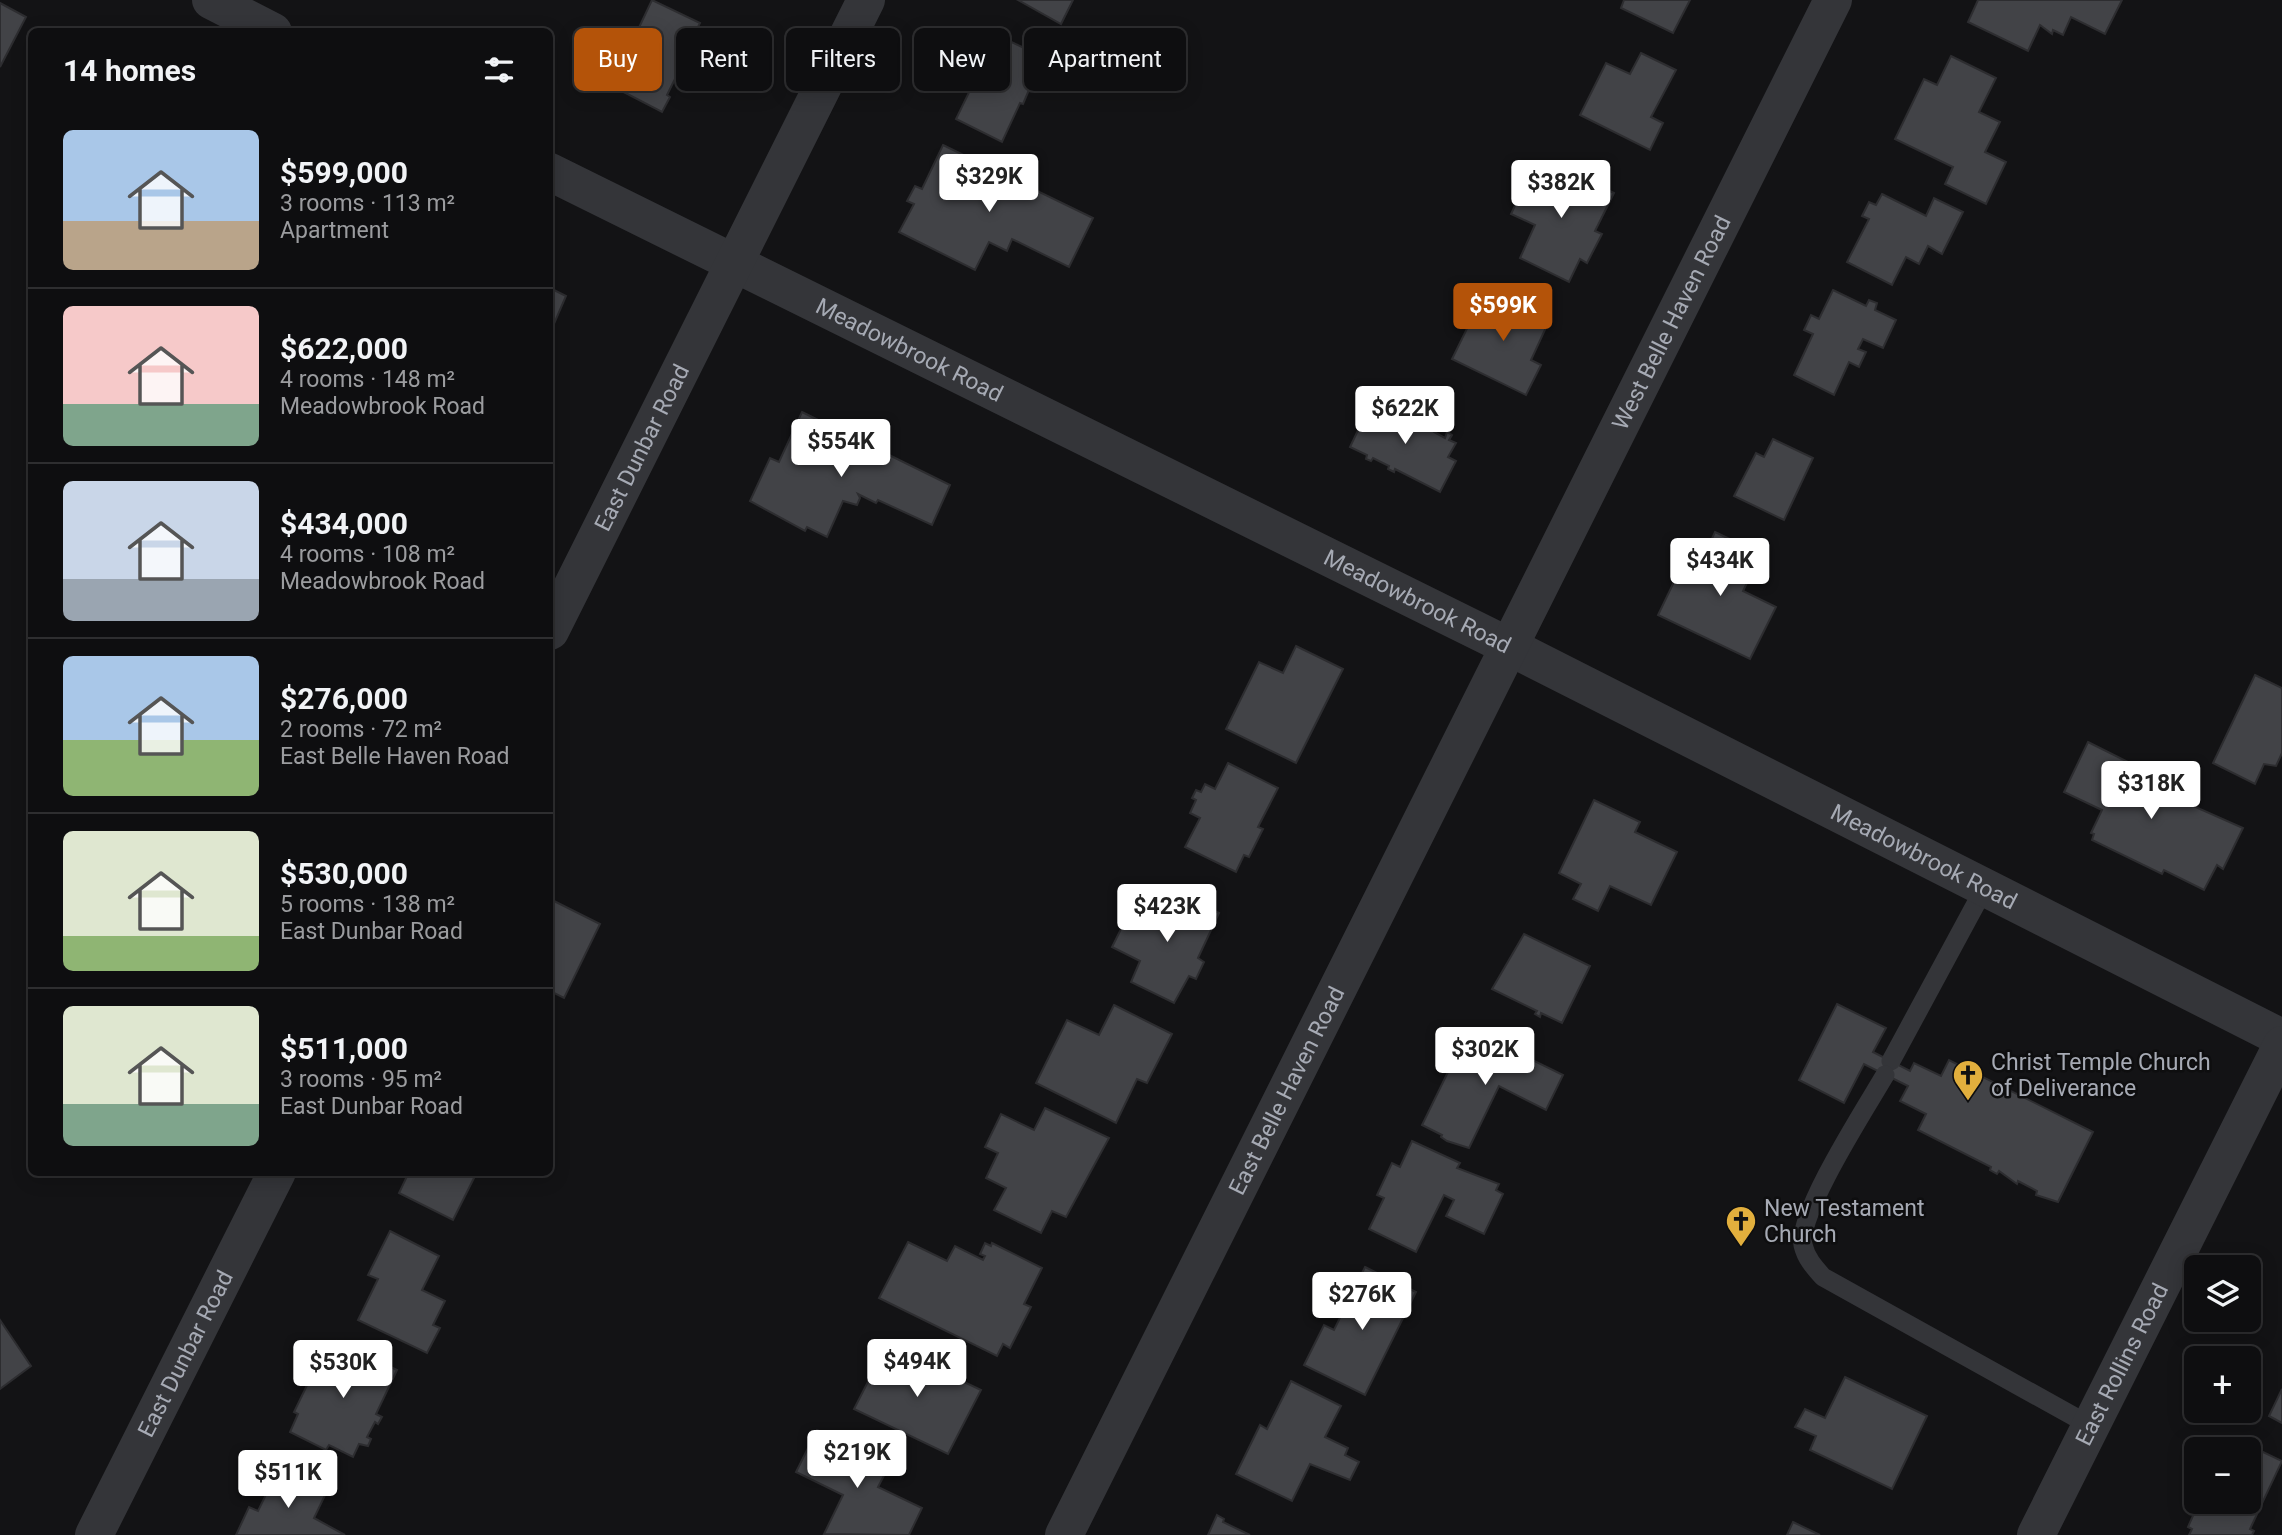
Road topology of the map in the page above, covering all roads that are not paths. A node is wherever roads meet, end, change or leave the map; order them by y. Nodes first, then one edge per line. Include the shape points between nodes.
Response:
1 (211, 0) edge
2 (866, 0) edge
3 (1833, 0) edge
4 (265, 28) edge
5 (553, 174) edge
6 (734, 266) junction
7 (553, 625) edge
8 (1508, 646) junction
9 (1985, 887) junction
10 (2282, 1038) edge
11 (2282, 1045) edge
12 (275, 1176) edge
13 (2091, 1426) junction
14 (94, 1535) edge
15 (1064, 1535) edge
16 (2036, 1535) edge

1 - 4 street
2 - 6 street, East Dunbar Road
3 - 8 street, West Belle Haven Road
5 - 6 street, Meadowbrook Road
6 - 7 street, East Dunbar Road
6 - 8 street, Meadowbrook Road
8 - 9 street, Meadowbrook Road
8 - 15 street, East Belle Haven Road
9 - 10 street, Meadowbrook Road
9 - 13 lane via 1814,1202 1802,1243 1823,1277
11 - 13 street, East Rollins Road
12 - 14 street, East Dunbar Road
13 - 16 street, East Rollins Road

